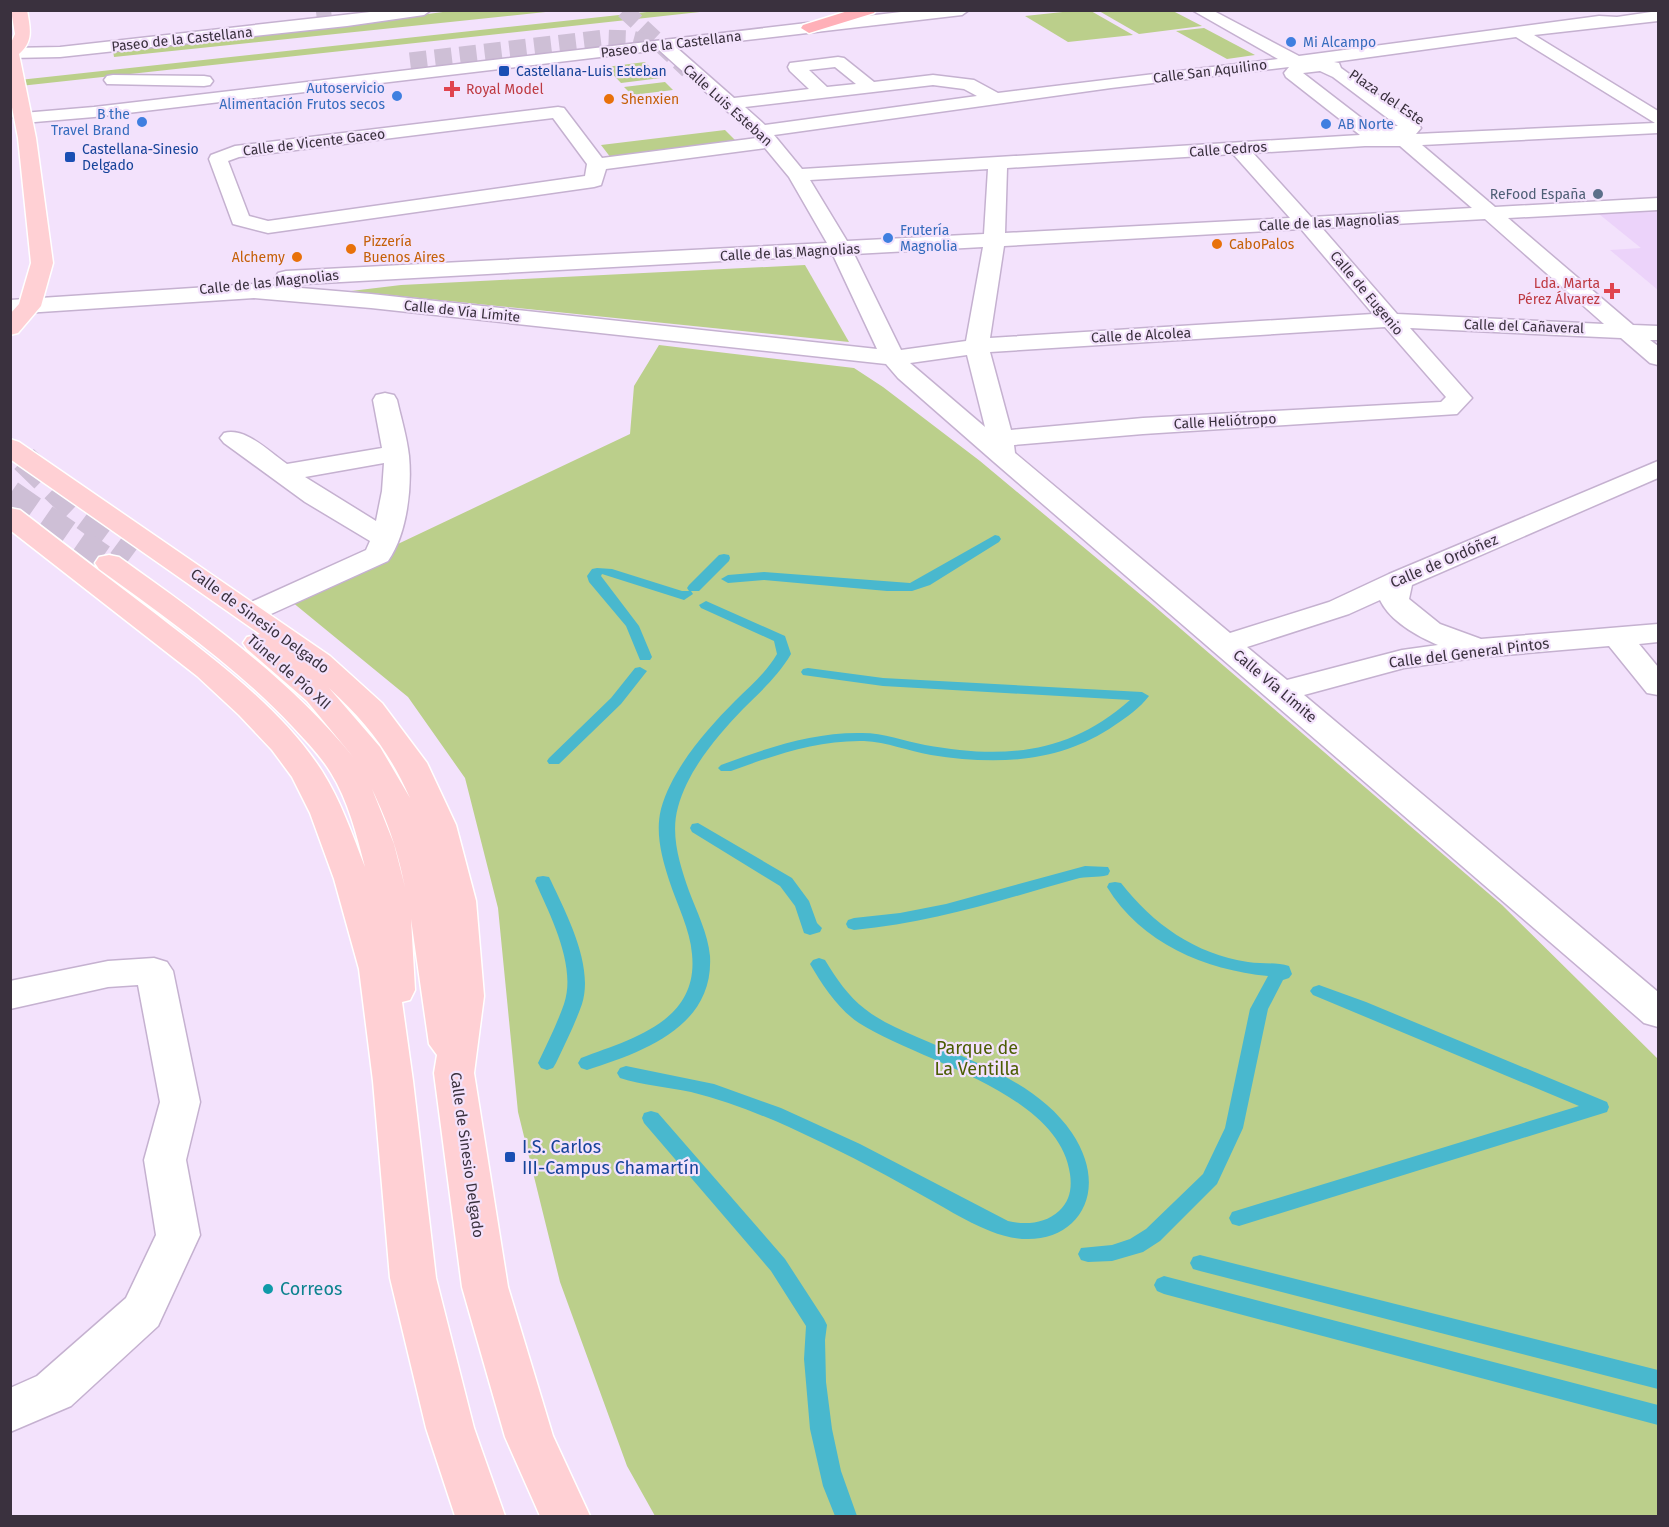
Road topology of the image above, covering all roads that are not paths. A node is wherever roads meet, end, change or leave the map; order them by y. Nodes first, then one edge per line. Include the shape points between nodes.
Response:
1 (19, 10) edge
2 (424, 10) edge
3 (869, 10) edge
4 (962, 10) edge
5 (1199, 10) edge
6 (323, 14) edge
7 (1659, 16) edge
8 (1617, 22) junction
9 (809, 28) junction
10 (1520, 33) junction
11 (1648, 35) dead end
12 (1405, 38) dead end
13 (663, 45) junction
14 (1422, 46) junction
15 (15, 49) edge
16 (410, 61) tunnel mouth
17 (1269, 64) junction
18 (1329, 65) junction
19 (1294, 71) junction
20 (113, 80) dead end
21 (869, 86) junction
22 (822, 92) junction
23 (996, 99) junction
24 (729, 104) junction
25 (17, 118) edge
26 (1659, 118) edge
27 (727, 125) dead end
28 (1659, 128) edge
29 (760, 132) junction
30 (1412, 132) junction
31 (1365, 134) junction
32 (1446, 137) junction
33 (605, 141) dead end
34 (582, 144) junction
35 (1239, 149) junction
36 (998, 163) junction
37 (597, 164) junction
38 (797, 175) junction
39 (1659, 204) edge
40 (1488, 213) junction
41 (1308, 223) junction
42 (994, 241) junction
43 (841, 249) junction
44 (138, 298) junction
45 (20, 306) edge
46 (1389, 320) junction
47 (10, 328) edge
48 (1624, 330) junction
49 (1659, 333) edge
50 (976, 347) junction
51 (892, 358) junction
52 (1659, 358) edge
53 (385, 400) dead end
54 (1448, 409) joint
55 (233, 438) dead end
56 (10, 447) edge
57 (1002, 448) junction
58 (396, 453) junction
59 (1659, 469) edge
60 (282, 473) junction
61 (10, 516) edge
62 (385, 538) junction
63 (1399, 580) junction
64 (250, 613) junction
65 (1659, 633) edge
66 (1616, 636) junction
67 (1226, 644) junction
68 (1481, 648) junction
69 (1659, 686) edge
70 (1282, 691) junction
71 (10, 995) edge
72 (1659, 1013) edge
73 (454, 1073) junction
74 (393, 1081) junction
75 (10, 1411) edge
76 (480, 1516) edge
77 (565, 1516) edge

1 - 15 main road
2 - 15 street, Paseo de la Castellana via 60,52
3 - 9 highway
4 - 9 street, Paseo de la Castellana
5 - 19 street
6 - 15 street
6 - 15 street, Paseo de la Castellana via 234,18 43,42
7 - 8 street
8 - 10 street via 1599,21
8 - 11 street
9 - 13 street, Paseo de la Castellana
10 - 14 street
10 - 26 street
12 - 14 street
13 - 24 street, Calle Luis Esteban
13 - 25 street, Paseo de la Castellana
14 - 18 street
15 - 25 main road
16 - 20 street via 230,80
17 - 19 street, Calle San Aquilino
17 - 23 street, Calle San Aquilino
17 - 31 street
18 - 19 street, Calle San Aquilino
18 - 30 street
18 - 32 street, Plaza del Este
19 - 31 street
21 - 22 street
21 - 22 street via 838,62 796,67
21 - 23 street via 933,80 959,82 975,86
22 - 24 street
23 - 29 street, Calle San Aquilino
24 - 29 street, Calle Luis Esteban
25 - 45 main road via 42,263
27 - 29 street
28 - 32 street, Calle Cedros
29 - 37 street
29 - 38 street, Calle Luis Esteban
30 - 31 street, Calle Cedros
30 - 32 street, Calle Cedros
30 - 40 street
31 - 35 street, Calle Cedros
33 - 34 street
34 - 37 street, Calle de Vicente Gaceo
34 - 37 street, Calle de Vicente Gaceo via 558,112 236,152 218,159 240,220 268,227 594,181
35 - 36 street, Calle Cedros
35 - 41 street, Calle de Eugenio
36 - 38 street, Calle Cedros
36 - 42 street
38 - 43 street, Calle Luis Esteban
39 - 40 street, Calle de las Magnolias
40 - 41 street, Calle de las Magnolias
40 - 48 street
41 - 42 street, Calle de las Magnolias
41 - 46 street, Calle de Eugenio
42 - 43 street, Calle de las Magnolias
42 - 50 street
43 - 44 street, Calle de las Magnolias via 300,276
43 - 51 street, Calle Luis Esteban
44 - 45 street, Calle de Vía Límite
44 - 51 street, Calle de Vía Límite via 254,291
45 - 47 main road
46 - 48 street, Calle del Cañaveral
46 - 50 street, Calle de Alcolea
46 - 54 street, Calle de Eugenio via 1460,398
48 - 49 street, Calle del Cañaveral
48 - 52 street
50 - 51 street, Calle de Alcolea
50 - 57 street
51 - 57 street, Calle Vía Límite
53 - 58 street
54 - 57 street, Calle Heliótropo via 1143,426
55 - 60 street
56 - 64 main road, Calle de Sinesio Delgado
57 - 67 street, Calle Vía Límite
58 - 60 street
58 - 62 street via 398,479
59 - 63 street, Calle de Ordóñez
60 - 62 street
61 - 74 main road via 208,669 250,708 307,774 327,813 352,879 378,969
62 - 64 street via 378,555
63 - 67 street, Calle de Ordóñez via 1339,608
63 - 68 street via 1394,601 1413,620 1442,638
64 - 73 main road, Calle de Sinesio Delgado via 319,662 371,710 411,763 440,825 458,901 465,996
65 - 66 street, Calle del General Pintos
66 - 68 street, Calle del General Pintos
66 - 69 street
67 - 70 street, Calle Vía Límite
68 - 70 street, Calle del General Pintos via 1402,659
70 - 72 street, Calle Vía Límite
71 - 75 street via 108,974 154,971 180,1102 165,1160 178,1235 142,1312 54,1391
73 - 74 main road, Túnel de Pío XII via 409,831 385,780 356,735 276,657 122,558 274,689 344,768 373,830 391,897 397,966
73 - 77 main road, Calle de Sinesio Delgado via 485,1287 530,1437
74 - 76 main road via 413,1278 450,1428

